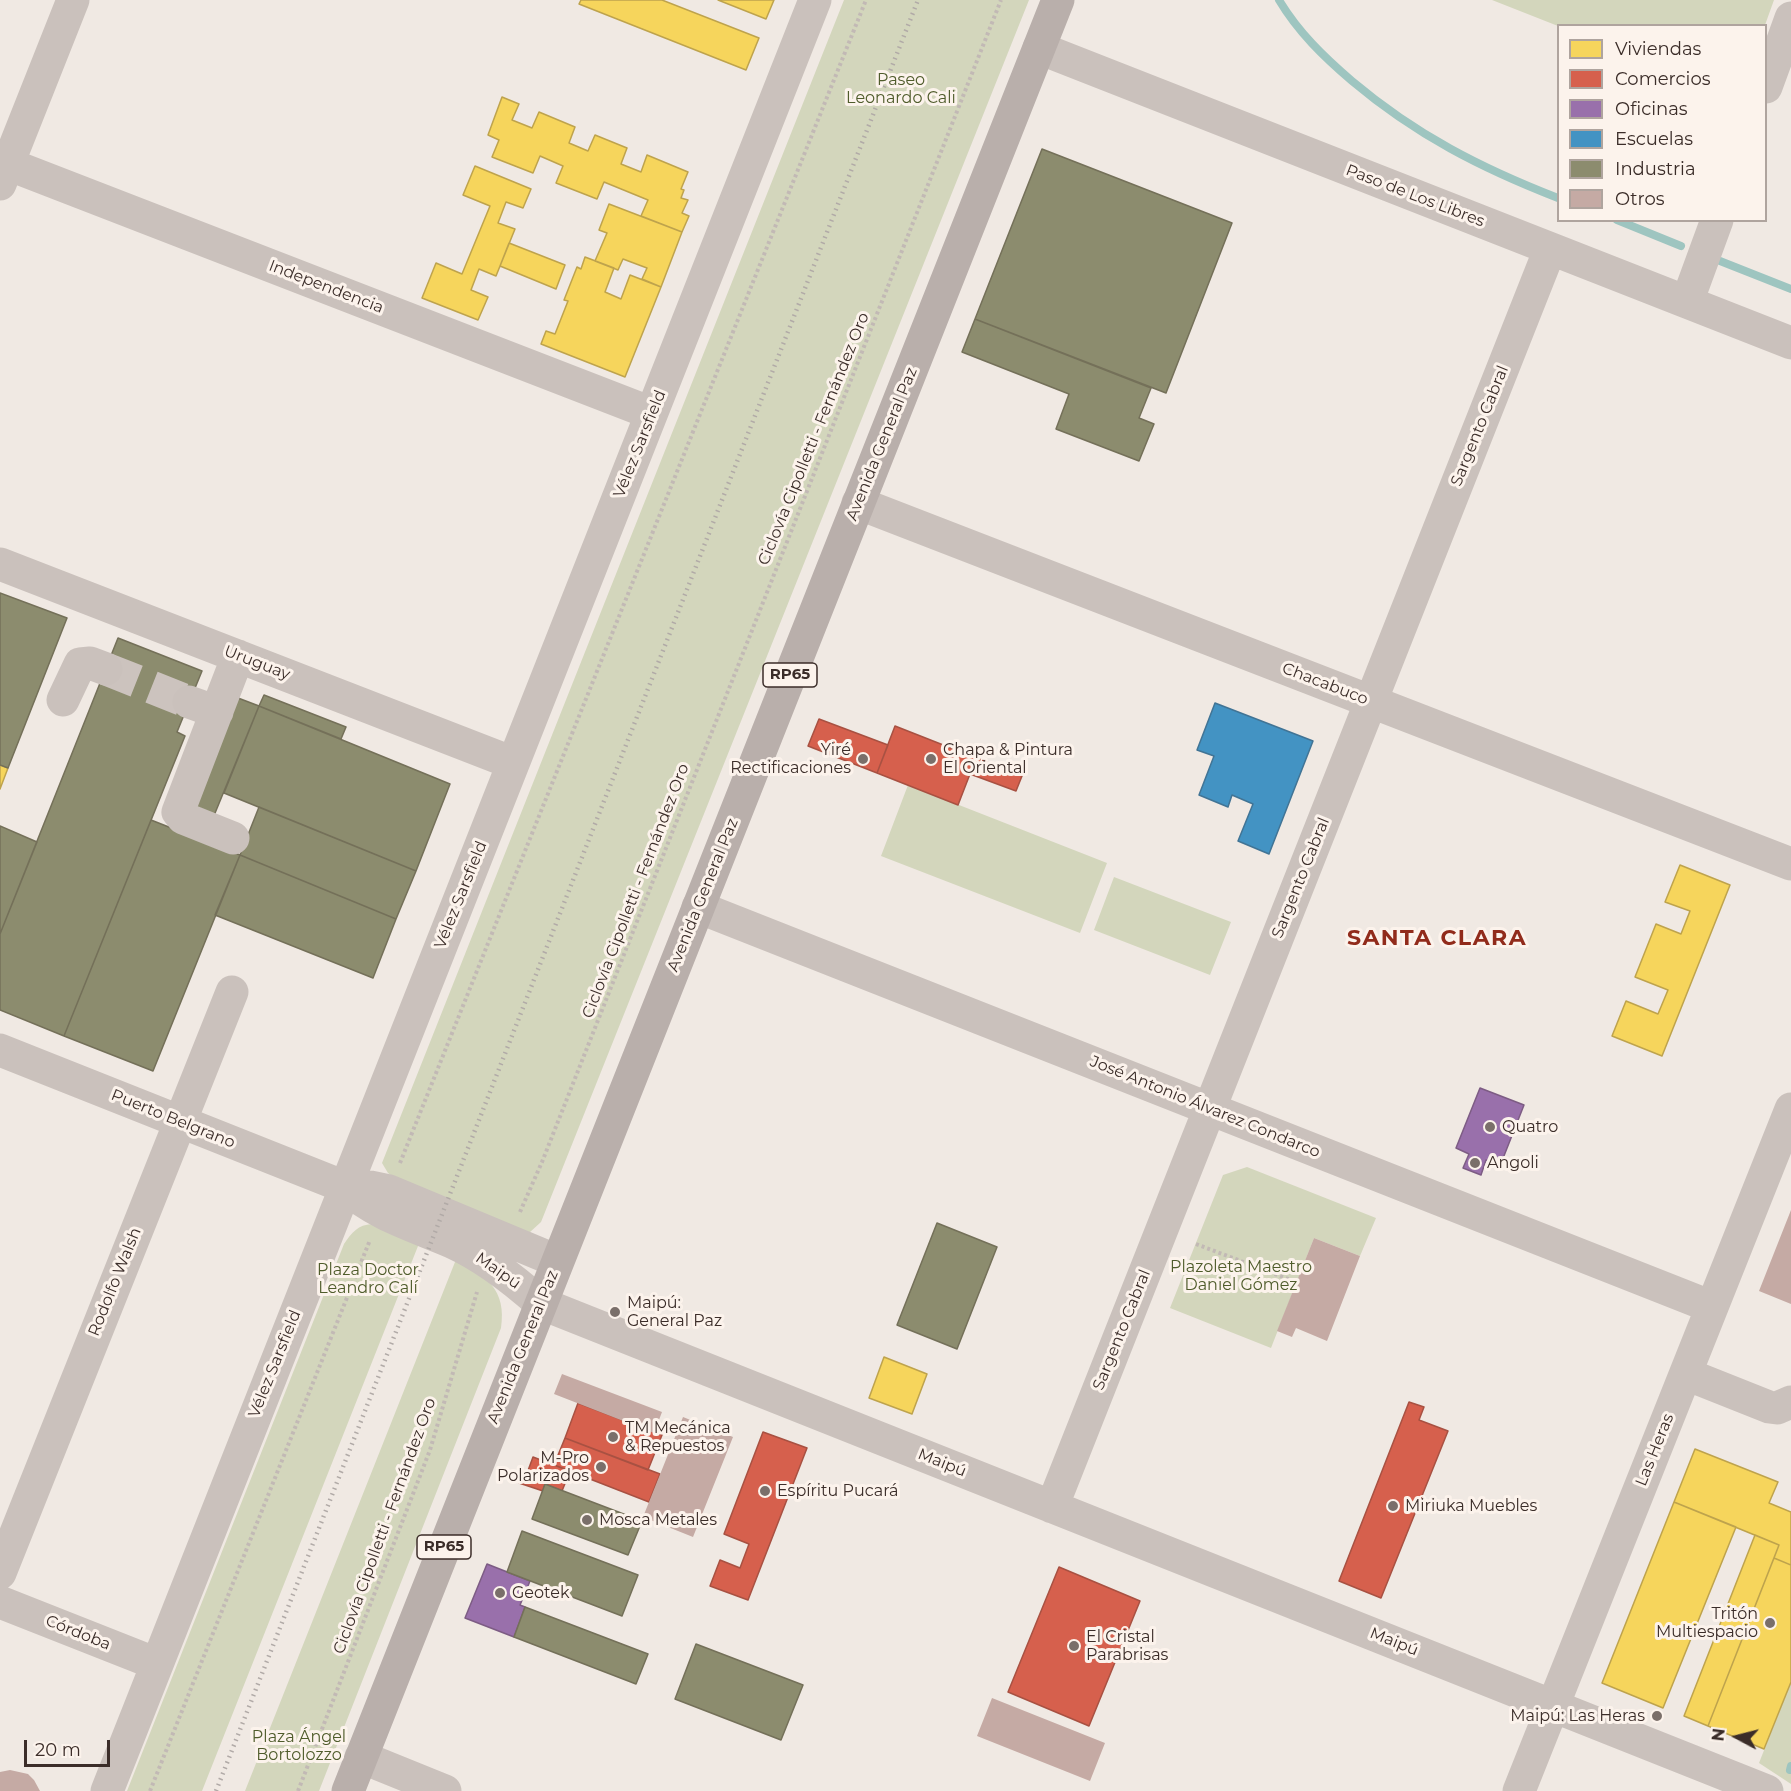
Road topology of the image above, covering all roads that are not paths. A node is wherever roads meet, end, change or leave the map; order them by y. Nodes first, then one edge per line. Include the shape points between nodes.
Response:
1 (73, 0) edge
2 (815, 0) edge
3 (1058, 0) edge
4 (1791, 18) edge
5 (1039, 48) junction
6 (1767, 84) edge
7 (3, 170) edge
8 (1716, 222) edge
9 (1550, 249) junction
10 (1686, 302) junction
11 (1791, 343) edge
12 (651, 413) junction
13 (858, 503) junction
14 (0, 564) edge
15 (238, 656) junction
16 (106, 669) tunnel mouth
17 (63, 700) dead end
18 (1371, 701) junction
19 (513, 763) junction
20 (233, 838) dead end
21 (1791, 864) edge
22 (698, 907) junction
23 (232, 992) dead end
24 (0, 1050) edge
25 (1209, 1109) junction
26 (1791, 1109) edge
27 (179, 1121) junction
28 (345, 1187) junction
29 (496, 1251) junction
30 (557, 1262) junction
31 (540, 1303) junction
32 (1712, 1307) junction
33 (1686, 1374) junction
34 (1791, 1402) edge
35 (1053, 1507) junction
36 (0, 1573) edge
37 (0, 1602) edge
38 (157, 1664) junction
39 (1553, 1706) junction
40 (361, 1757) junction
41 (107, 1791) edge
42 (348, 1791) edge
43 (445, 1791) edge
44 (1519, 1791) edge
45 (1767, 1791) edge

1 - 7 street
2 - 12 street, Vélez Sarsfield
3 - 5 main road, Avenida General Paz / RP65
4 - 6 street
5 - 9 street, Paso de Los Libres
5 - 13 main road, Avenida General Paz / RP65
7 - 12 street, Independencia
8 - 10 street
9 - 10 street, Paso de Los Libres
9 - 18 street, Sargento Cabral
10 - 11 street, Paso de Los Libres
12 - 19 street, Vélez Sarsfield
13 - 18 street, Chacabuco
13 - 22 main road, Avenida General Paz / RP65
14 - 15 street, Uruguay
15 - 19 street, Uruguay
15 - 20 street via 203,707 178,812 183,818
16 - 17 street via 80,664
18 - 21 street, Chacabuco
18 - 25 street, Sargento Cabral
19 - 28 street, Vélez Sarsfield
22 - 25 street, José Antonio Álvarez Condarco
22 - 30 main road, Avenida General Paz / RP65
23 - 27 street, Rodolfo Walsh
24 - 27 street, Puerto Belgrano
25 - 32 street, José Antonio Álvarez Condarco
25 - 35 street, Sargento Cabral
26 - 32 street, Las Heras
27 - 28 street, Puerto Belgrano
27 - 36 street, Rodolfo Walsh
28 - 29 street, Maipú via 367,1205 385,1202 452,1242
28 - 38 street, Vélez Sarsfield
29 - 30 street, Maipú
29 - 31 street, Maipú
30 - 31 main road, Avenida General Paz / RP65
31 - 35 street, Maipú
31 - 40 main road, Avenida General Paz / RP65
32 - 33 street, Las Heras
33 - 34 street via 1769,1407
33 - 39 street, Las Heras
35 - 39 street, Maipú
37 - 38 street, Córdoba
38 - 41 street, Vélez Sarsfield
39 - 44 street, Las Heras
39 - 45 street, Maipú
40 - 42 main road, Avenida General Paz / RP65
40 - 43 street

